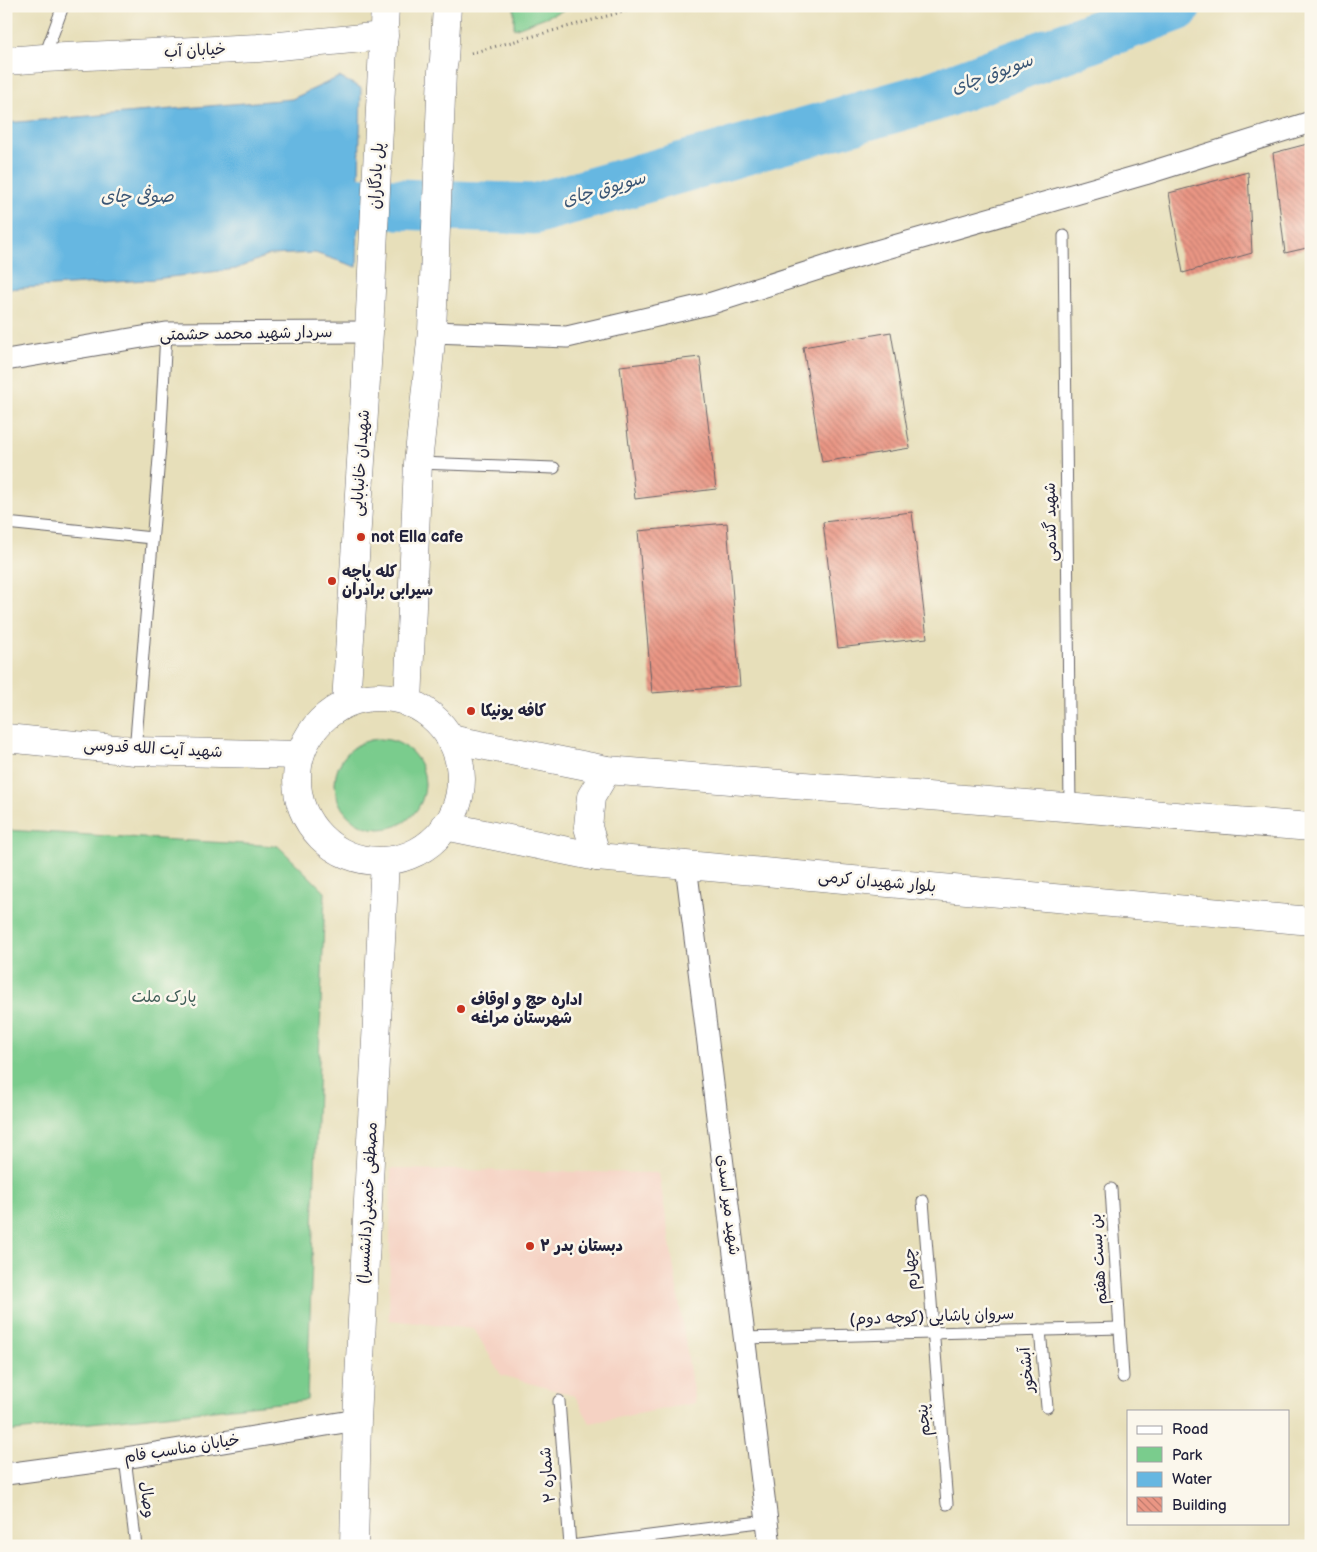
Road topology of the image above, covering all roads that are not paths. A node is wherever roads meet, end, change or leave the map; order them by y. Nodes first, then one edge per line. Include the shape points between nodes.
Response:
1 (63, 6) edge
2 (386, 6) edge
3 (447, 6) edge
4 (384, 36) junction
5 (44, 58) junction
6 (6, 61) edge
7 (1311, 122) edge
8 (1064, 236) dead end
9 (371, 282) joint
10 (369, 332) junction
11 (432, 332) junction
12 (166, 333) junction
13 (6, 360) edge
14 (418, 463) junction
15 (554, 468) dead end
16 (6, 523) edge
17 (152, 538) junction
18 (408, 702) junction
19 (346, 703) junction
20 (6, 738) edge
21 (450, 739) junction
22 (135, 751) junction
23 (300, 755) junction
24 (607, 770) junction
25 (1070, 808) junction
26 (446, 826) junction
27 (1311, 827) edge
28 (597, 857) junction
29 (385, 861) junction
30 (686, 865) junction
31 (1311, 921) edge
32 (1111, 1189) dead end
33 (923, 1201) dead end
34 (1120, 1328) junction
35 (1040, 1330) junction
36 (932, 1334) junction
37 (745, 1338) junction
38 (1123, 1377) dead end
39 (559, 1401) dead end
40 (1047, 1407) dead end
41 (357, 1420) junction
42 (125, 1458) junction
43 (6, 1474) edge
44 (947, 1504) dead end
45 (767, 1521) junction
46 (640, 1542) edge
47 (136, 1546) edge
48 (354, 1546) edge
49 (571, 1546) edge
50 (770, 1546) edge

1 - 5 lane
2 - 4 main road
3 - 11 main road
4 - 5 main road, خیابان آب via 258,48
4 - 9 main road, پل یادگاران
5 - 6 main road, خیابان آب
7 - 11 street via 858,256 712,303 567,337
8 - 25 lane, شهید گندمی
9 - 10 main road, شهیدان خانبابایی
10 - 12 street, سردار شهید محمد حشمتی
10 - 19 main road, شهیدان خانبابایی
11 - 14 main road
12 - 13 street, سردار شهید محمد حشمتی
12 - 17 lane
14 - 15 lane
14 - 18 main road
16 - 17 lane
17 - 22 lane
18 - 19 main road via 369,697
18 - 21 main road via 436,720
19 - 23 main road via 320,721 310,733
20 - 22 main road, شهید آیت الله قدوسی
21 - 24 main road
21 - 26 main road via 458,760 461,783 456,805
22 - 23 main road, شهید آیت الله قدوسی
23 - 29 main road via 296,781 302,807 315,830 334,848 359,858
24 - 25 main road
24 - 28 main road via 591,797 588,827
25 - 27 main road
26 - 28 main road, بلوار شهیدان کرمی
26 - 29 main road via 430,843 409,855
28 - 30 main road, بلوار شهیدان کرمی
29 - 41 main road, (دانشسرا)مصطفی خمینی
30 - 31 main road, بلوار شهیدان کرمی
30 - 37 street, شهید میر اسدی
32 - 34 lane, بن بست هفتم
33 - 36 lane, چهارم
34 - 35 lane, سروان پاشایی (کوچه دوم)
34 - 38 lane, بن بست هفتم
35 - 36 lane, سروان پاشایی (کوچه دوم)
35 - 40 lane, آبشخور
36 - 37 lane, سروان پاشایی (کوچه دوم)
36 - 44 lane, پنجم
37 - 45 street, شهید میر اسدی
39 - 49 lane, شماره ۲
41 - 42 street, خیابان مناسب فام
41 - 48 main road, (دانشسرا)مصطفی خمینی
42 - 43 street, خیابان مناسب فام
42 - 47 lane, وصال
45 - 46 lane
45 - 50 street, شهید میر اسدی
46 - 49 lane

